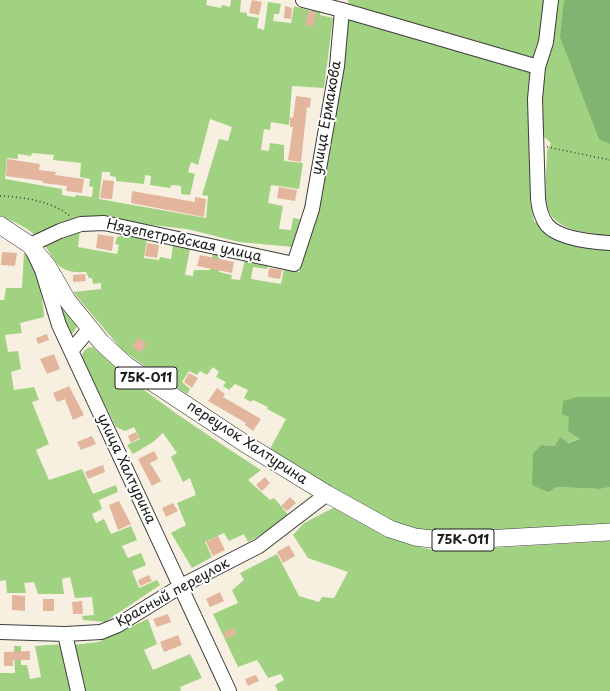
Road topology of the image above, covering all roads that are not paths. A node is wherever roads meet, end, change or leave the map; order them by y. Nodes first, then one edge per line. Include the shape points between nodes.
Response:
1 (303, 0) edge
2 (551, 0) edge
3 (342, 10) junction
4 (538, 67) junction
5 (0, 225) edge
6 (610, 243) edge
7 (30, 245) junction
8 (294, 264) joint
9 (90, 328) junction
10 (71, 351) junction
11 (327, 494) junction
12 (610, 532) edge
13 (181, 586) junction
14 (0, 632) edge
15 (65, 634) junction
16 (78, 691) edge
17 (229, 691) edge

1 - 3 street
2 - 4 street via 546,42
3 - 4 street
3 - 8 street, улица Ермакова via 337,66 312,209
4 - 6 street via 535,99 540,213 548,226 564,235 591,242
5 - 7 main road, переулок Халтурина / 75К-011
7 - 8 street, Нязепетровская улица via 81,224 104,223
7 - 9 main road, переулок Халтурина / 75К-011 via 48,267 67,300
7 - 10 street, улица Халтурина via 42,270 58,324
9 - 10 street
9 - 11 main road, переулок Халтурина / 75К-011 via 126,365
10 - 13 street, улица Халтурина
11 - 12 main road, 75К-011 via 390,529 415,537 448,541
11 - 13 street, Красный переулок via 259,546
13 - 15 street, Красный переулок via 118,625 101,632
13 - 17 street, улица Халтурина
14 - 15 street, Красный переулок
15 - 16 street

